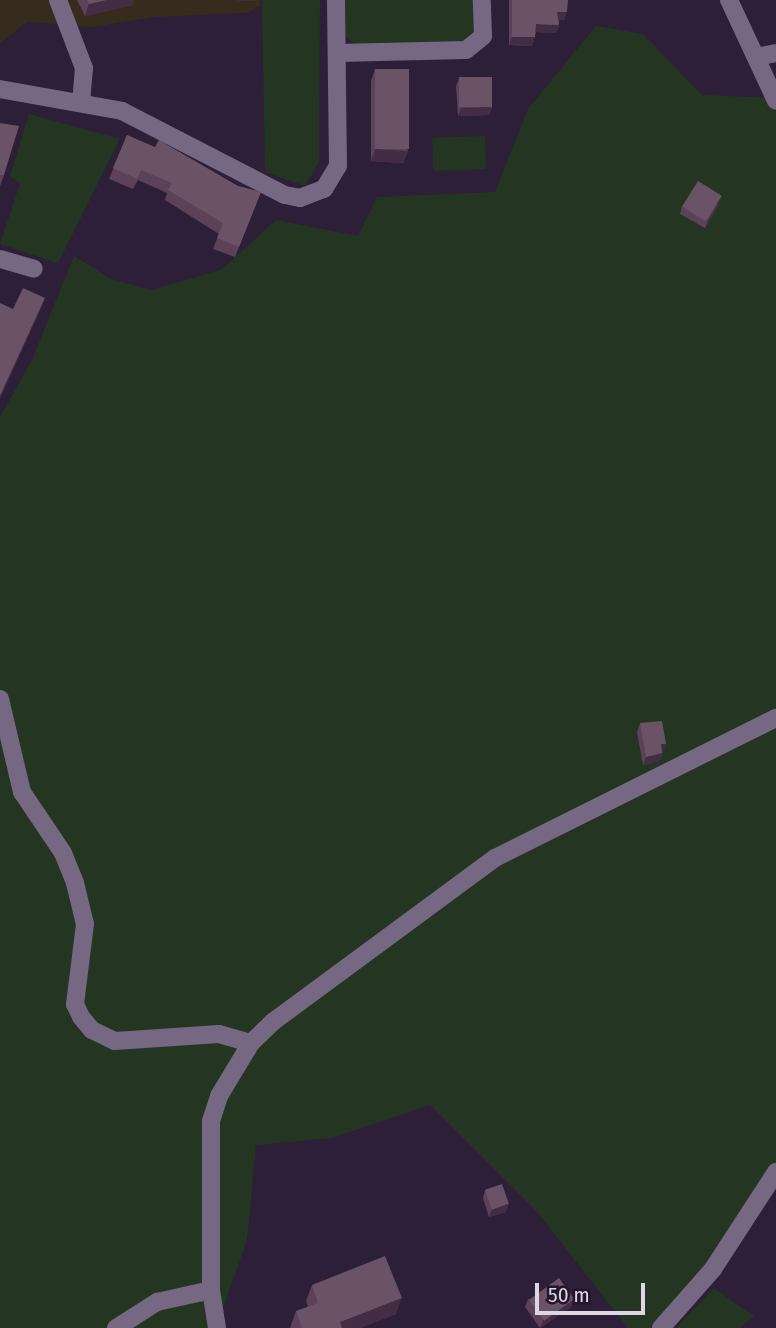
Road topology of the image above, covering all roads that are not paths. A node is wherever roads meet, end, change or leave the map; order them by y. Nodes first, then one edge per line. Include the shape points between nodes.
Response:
1 (58, 0) edge
2 (336, 0) edge
3 (482, 0) edge
4 (729, 0) edge
5 (337, 52) junction
6 (776, 53) edge
7 (755, 57) junction
8 (0, 89) edge
9 (81, 101) junction
10 (776, 101) edge
11 (0, 259) edge
12 (34, 269) dead end
13 (0, 699) edge
14 (776, 718) edge
15 (251, 1043) junction
16 (776, 1172) edge
17 (211, 1290) junction
18 (116, 1328) edge
19 (216, 1328) edge
20 (661, 1328) edge

1 - 9 street via 84,68
2 - 5 street
3 - 5 street via 483,36 466,50
4 - 7 street
5 - 9 street via 338,166 324,189 300,198 285,195 153,125
6 - 7 street
7 - 10 street
8 - 9 street
11 - 12 street
13 - 15 street via 22,793 63,853 75,883 85,924 75,1004 81,1017 92,1030 115,1041 219,1034
14 - 15 street via 495,858 274,1021
15 - 17 street via 219,1096 211,1121
16 - 20 street via 713,1269
17 - 18 street via 157,1302
17 - 19 street

